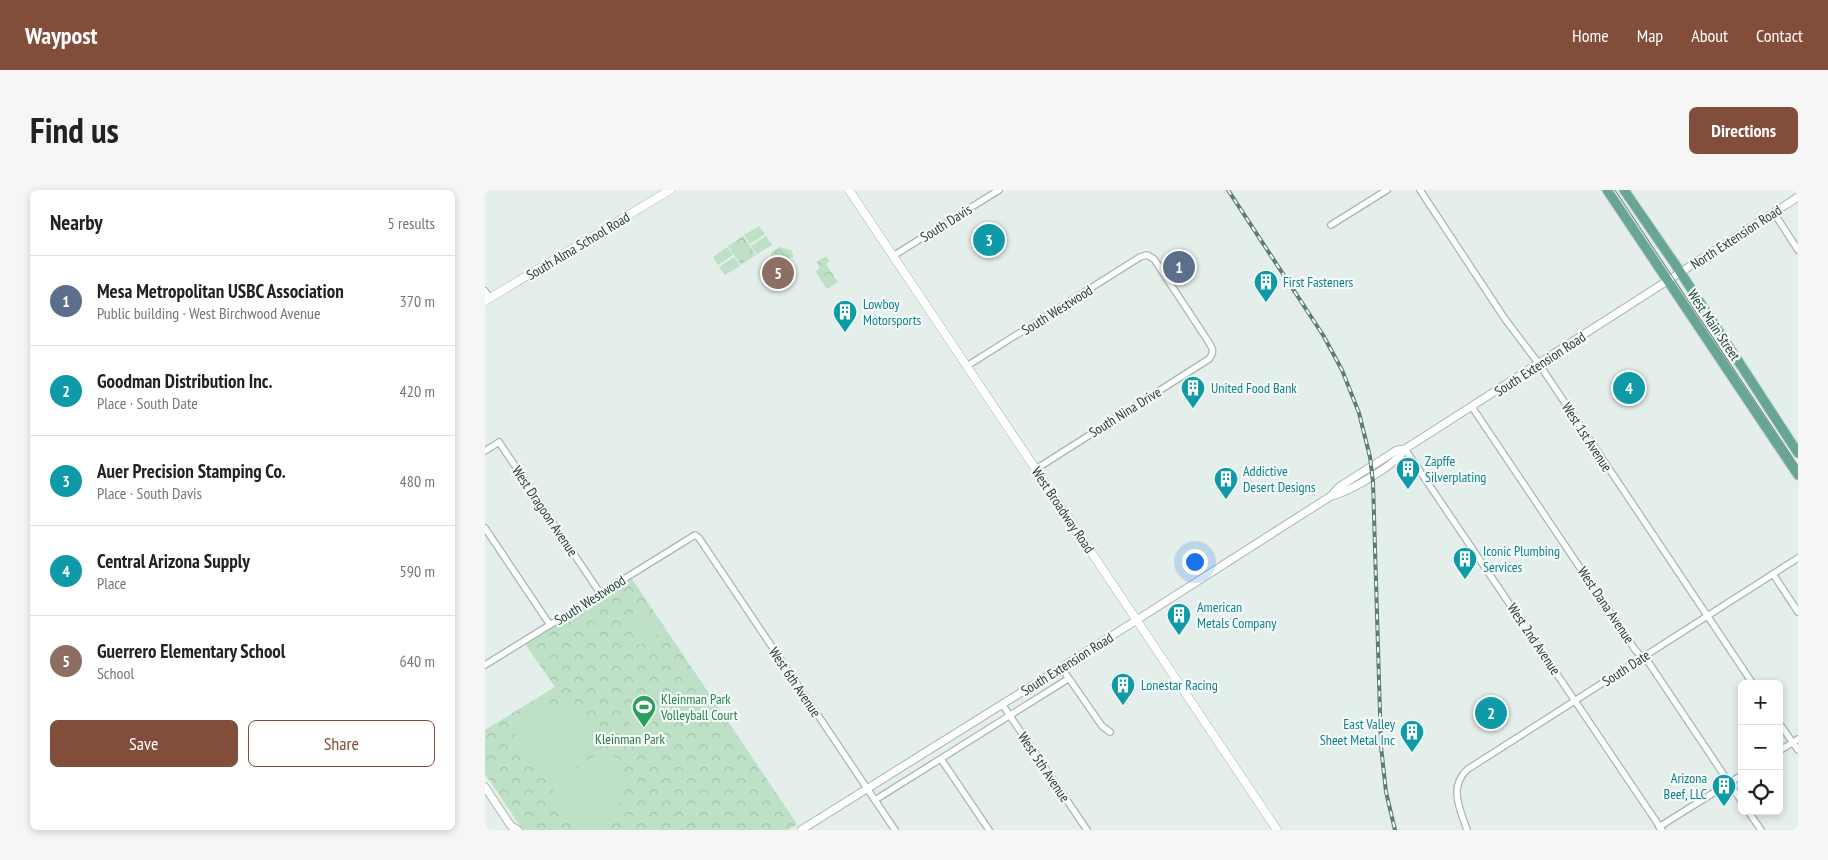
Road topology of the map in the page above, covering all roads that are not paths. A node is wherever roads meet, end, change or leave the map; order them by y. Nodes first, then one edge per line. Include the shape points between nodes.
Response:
1 (670, 190) edge
2 (849, 190) edge
3 (999, 190) edge
4 (1387, 190) edge
5 (1420, 190) edge
6 (1607, 190) edge
7 (1624, 190) edge
8 (1798, 197) edge
9 (1773, 213) junction
10 (1331, 225) dead end
11 (1798, 250) edge
12 (1147, 255) joint
13 (893, 256) junction
14 (1674, 277) junction
15 (485, 291) edge
16 (487, 300) edge
17 (1539, 364) junction
18 (967, 366) junction
19 (1472, 407) junction
20 (1405, 450) junction
21 (485, 452) edge
22 (1798, 453) edge
23 (1037, 470) junction
24 (1798, 475) edge
25 (485, 528) edge
26 (695, 535) joint
27 (1798, 558) edge
28 (1773, 574) junction
29 (600, 594) junction
30 (1798, 612) edge
31 (1707, 616) junction
32 (1137, 620) junction
33 (550, 625) junction
34 (1643, 657) junction
35 (485, 665) edge
36 (1061, 668) junction
37 (1069, 679) junction
38 (1750, 680) edge
39 (1575, 700) junction
40 (1002, 704) junction
41 (1010, 716) junction
42 (1781, 725) edge
43 (1110, 732) dead end
44 (1795, 740) edge
45 (1783, 748) edge
46 (1798, 750) edge
47 (941, 759) junction
48 (1738, 777) edge
49 (1729, 783) junction
50 (485, 787) edge
51 (867, 789) junction
52 (1738, 796) edge
53 (875, 800) junction
54 (1751, 815) edge
55 (1661, 828) edge
56 (513, 829) edge
57 (801, 830) edge
58 (895, 830) edge
59 (989, 830) edge
60 (1087, 830) edge
61 (1277, 830) edge
62 (1467, 830) edge
63 (1761, 830) edge

1 - 16 main road, South Alma School Road
2 - 13 main road, West Broadway Road
3 - 13 street, South Davis
4 - 10 street
5 - 17 street, West 1st Avenue via 1505,319
6 - 14 main road, West Main Street
7 - 14 main road, West Main Street
8 - 9 street, North Extension Road
9 - 11 street
9 - 14 street, North Extension Road
12 - 18 street, South Westwood
12 - 23 street, South Nina Drive via 1154,259 1213,350 1213,355
13 - 18 main road, West Broadway Road
14 - 17 street, South Extension Road
14 - 22 main road, West Main Street
14 - 24 main road, West Main Street
15 - 16 street
17 - 19 street, South Extension Road
17 - 31 street, West 1st Avenue
18 - 23 main road, West Broadway Road
19 - 20 street, South Extension Road
19 - 34 street, West Dana Avenue
20 - 32 street, South Extension Road via 1397,450
20 - 39 street, West 2nd Avenue
21 - 29 street, West Dragoon Avenue via 499,442
23 - 32 main road, West Broadway Road
25 - 33 street
26 - 29 street, South Westwood
26 - 51 street, West 6th Avenue
27 - 28 street, South Date
28 - 30 street
28 - 31 street, South Date
29 - 33 street, South Westwood
31 - 34 street, South Date
31 - 38 street, West 1st Avenue
32 - 36 street, South Extension Road
32 - 61 main road, West Broadway Road
33 - 35 street, South Westwood
34 - 39 street, South Date
34 - 49 street, West Dana Avenue
36 - 37 street
36 - 40 street, South Extension Road
37 - 41 street, South Extension Road
37 - 43 street via 1102,726
39 - 55 street, West 2nd Avenue
39 - 62 street, South Date via 1468,769 1458,781 1457,792
40 - 41 street, West 5th Avenue
40 - 51 street, South Extension Road
41 - 47 street, South Extension Road
41 - 60 street, West 5th Avenue
42 - 44 street
44 - 45 street
44 - 46 street
47 - 53 street, South Extension Road
47 - 59 street
48 - 49 street
49 - 52 street, West Dana Avenue
49 - 55 street
50 - 56 street
51 - 53 street, West 6th Avenue
51 - 57 street, South Extension Road
53 - 58 street, West 6th Avenue
54 - 63 street

